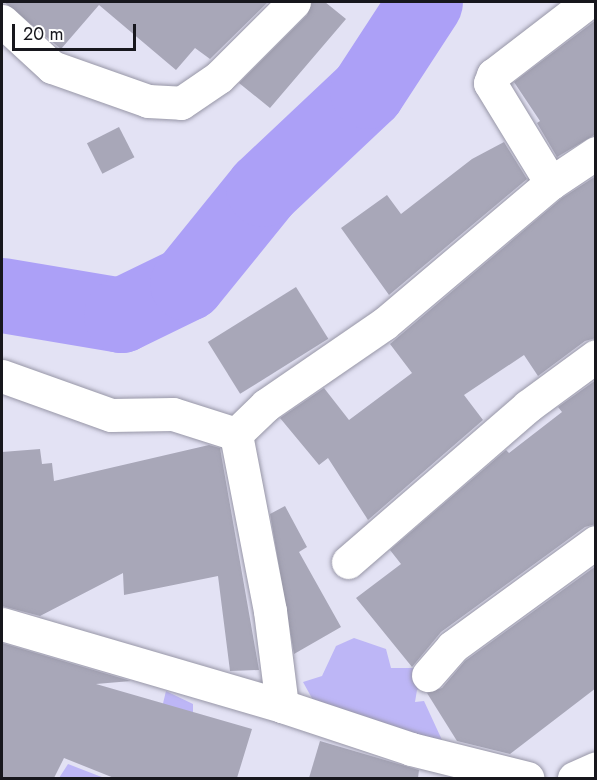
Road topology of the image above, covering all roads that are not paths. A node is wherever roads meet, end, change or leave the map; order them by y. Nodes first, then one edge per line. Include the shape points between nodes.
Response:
1 (294, 2) edge
2 (588, 2) edge
3 (2, 21) edge
4 (596, 153) edge
5 (551, 183) junction
6 (596, 356) edge
7 (2, 376) edge
8 (236, 434) junction
9 (596, 542) edge
10 (348, 562) dead end
11 (2, 624) edge
12 (428, 675) dead end
13 (282, 706) junction
14 (596, 768) edge
15 (527, 778) edge
16 (574, 778) edge

1 - 3 street via 219,77 181,103 148,101 52,67
2 - 5 street via 493,75 490,83
4 - 5 street
5 - 8 street via 384,324 266,405
6 - 10 street via 528,406
7 - 8 street via 111,415 173,414
8 - 13 street via 270,612
9 - 12 street via 452,647
11 - 13 street
13 - 15 street via 411,749
14 - 16 street

